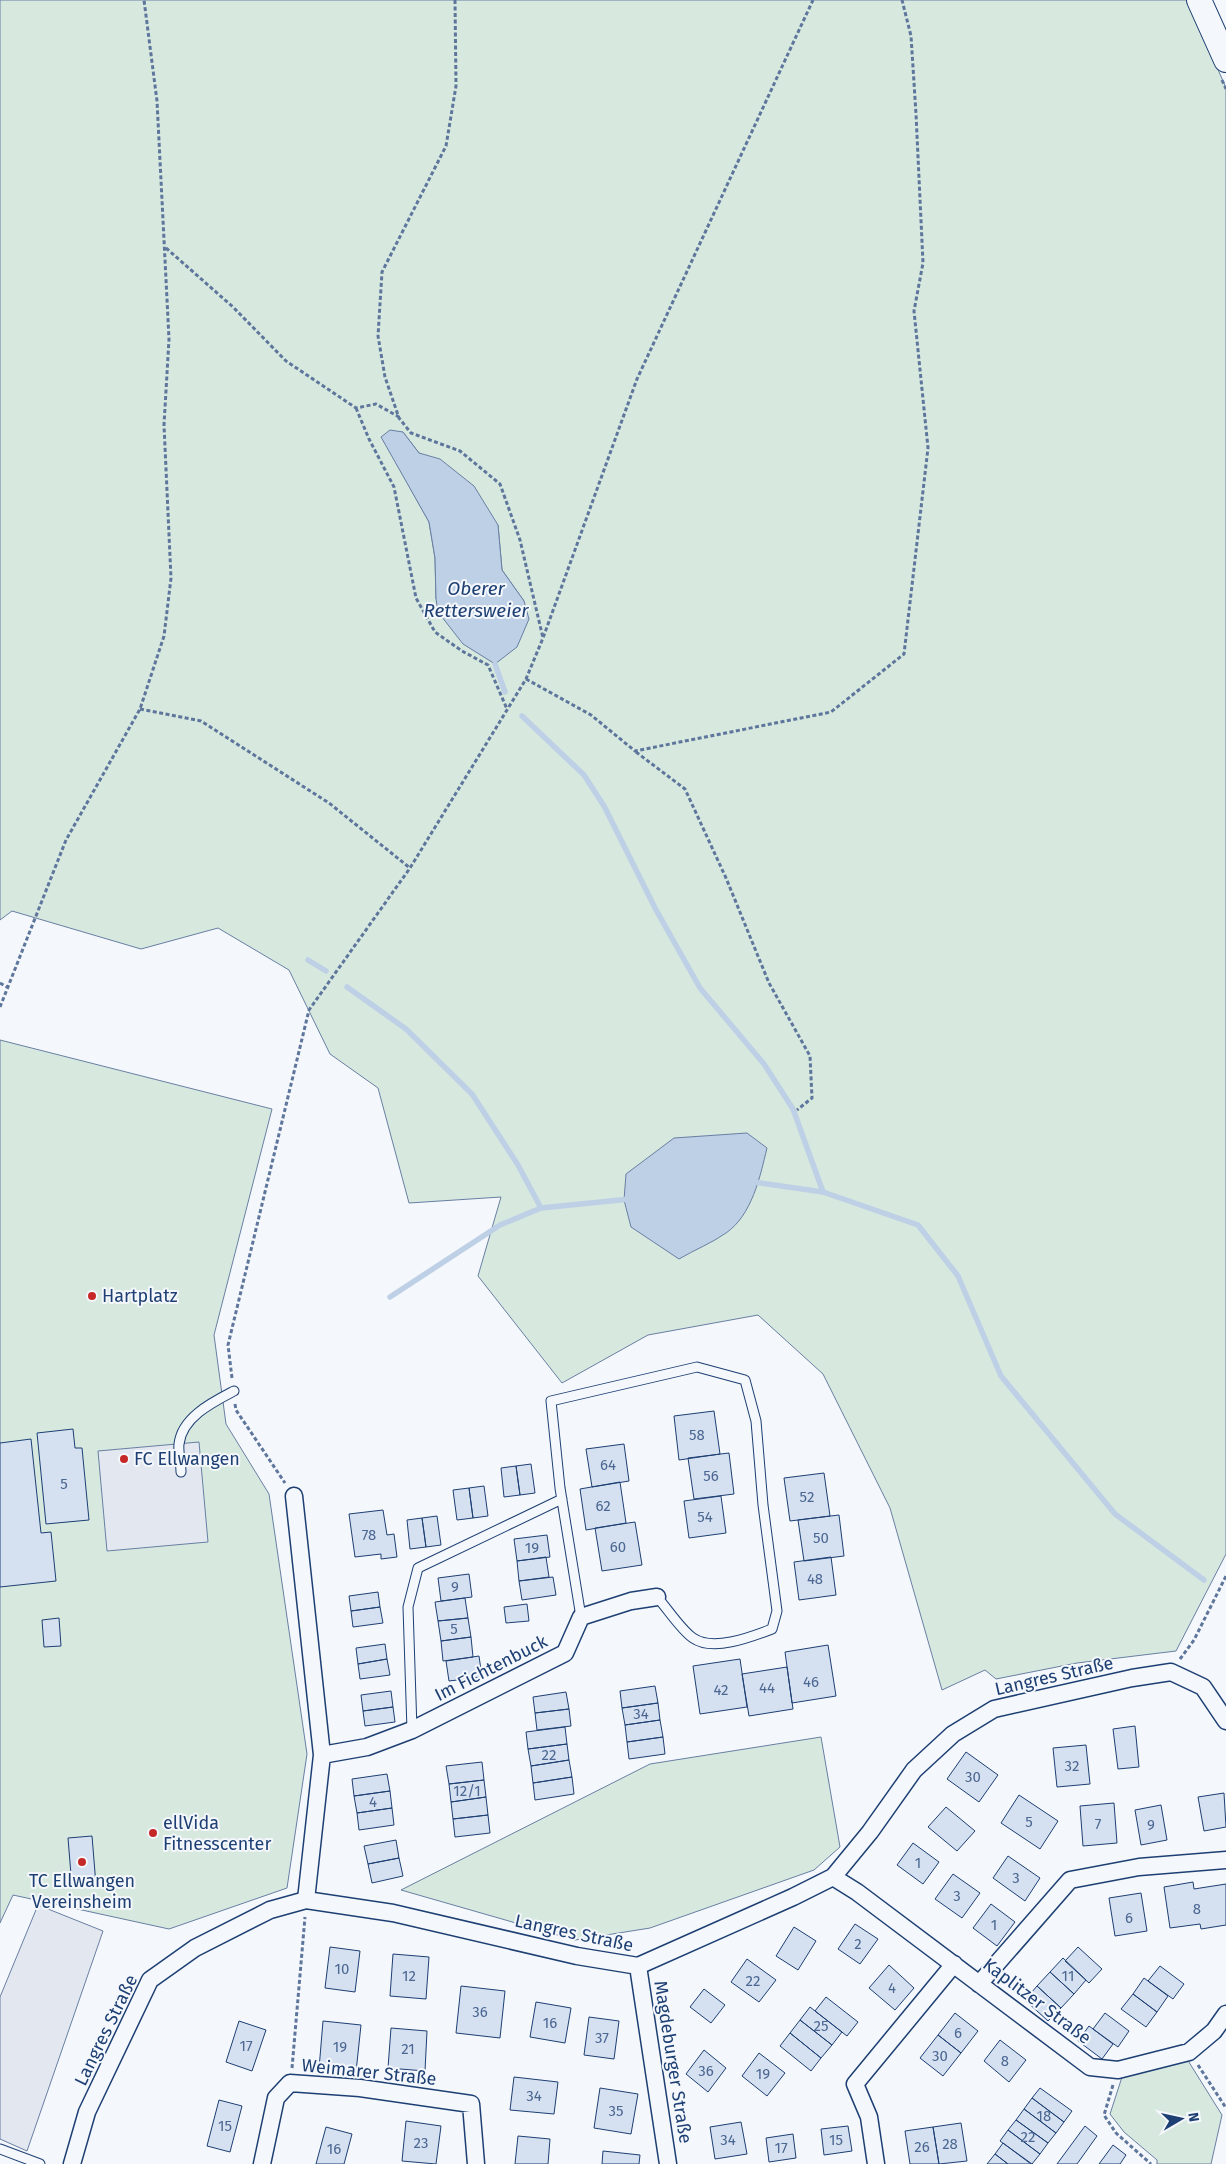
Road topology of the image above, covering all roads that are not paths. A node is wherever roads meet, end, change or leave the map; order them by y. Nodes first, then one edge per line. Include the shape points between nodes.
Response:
1 (1199, 0) edge
2 (1226, 60) edge
3 (234, 1391) road end
4 (181, 1472) dead end
5 (294, 1496) road end
6 (562, 1499) junction
7 (657, 1597) joint
8 (581, 1617) junction
9 (1226, 1721) edge
10 (412, 1730) junction
11 (322, 1755) junction
12 (1226, 1860) edge
13 (833, 1877) junction
14 (306, 1900) junction
15 (954, 1964) junction
16 (638, 1966) junction
17 (979, 1984) junction
18 (1226, 2014) edge
19 (0, 2149) edge
20 (40, 2164) edge
21 (72, 2164) edge
22 (262, 2164) edge
23 (476, 2164) edge
24 (668, 2164) edge
25 (876, 2164) edge

1 - 2 main road
3 - 4 lane via 206,1406 186,1426 179,1444
5 - 11 street
6 - 7 lane via 552,1401 697,1367 745,1380 756,1421 777,1611 772,1629 717,1644 694,1638
6 - 8 lane
6 - 10 lane via 418,1568 408,1607
7 - 8 street
8 - 10 street, Im Fichtenbuck via 565,1653
9 - 13 street, Langres Straße via 1203,1688 1171,1672 994,1709 953,1734 914,1770
10 - 11 street, Im Fichtenbuck via 367,1747
11 - 14 street
12 - 17 street via 1139,1866 1070,1880
13 - 15 street, Kaplitzer Straße
13 - 16 street, Langres Straße
14 - 16 street, Langres Straße via 393,1913 577,1956
14 - 21 street, Langres Straße via 270,1910 196,1948 150,1980 88,2112
15 - 17 street, Kaplitzer Straße
15 - 25 street via 855,2084 869,2117
16 - 24 street, Magdeburger Straße
17 - 18 street, Kaplitzer Straße via 1090,2066 1118,2070 1189,2052 1214,2031
19 - 20 lane
22 - 23 street, Weimarer Straße via 276,2098 290,2083 360,2088 471,2104

